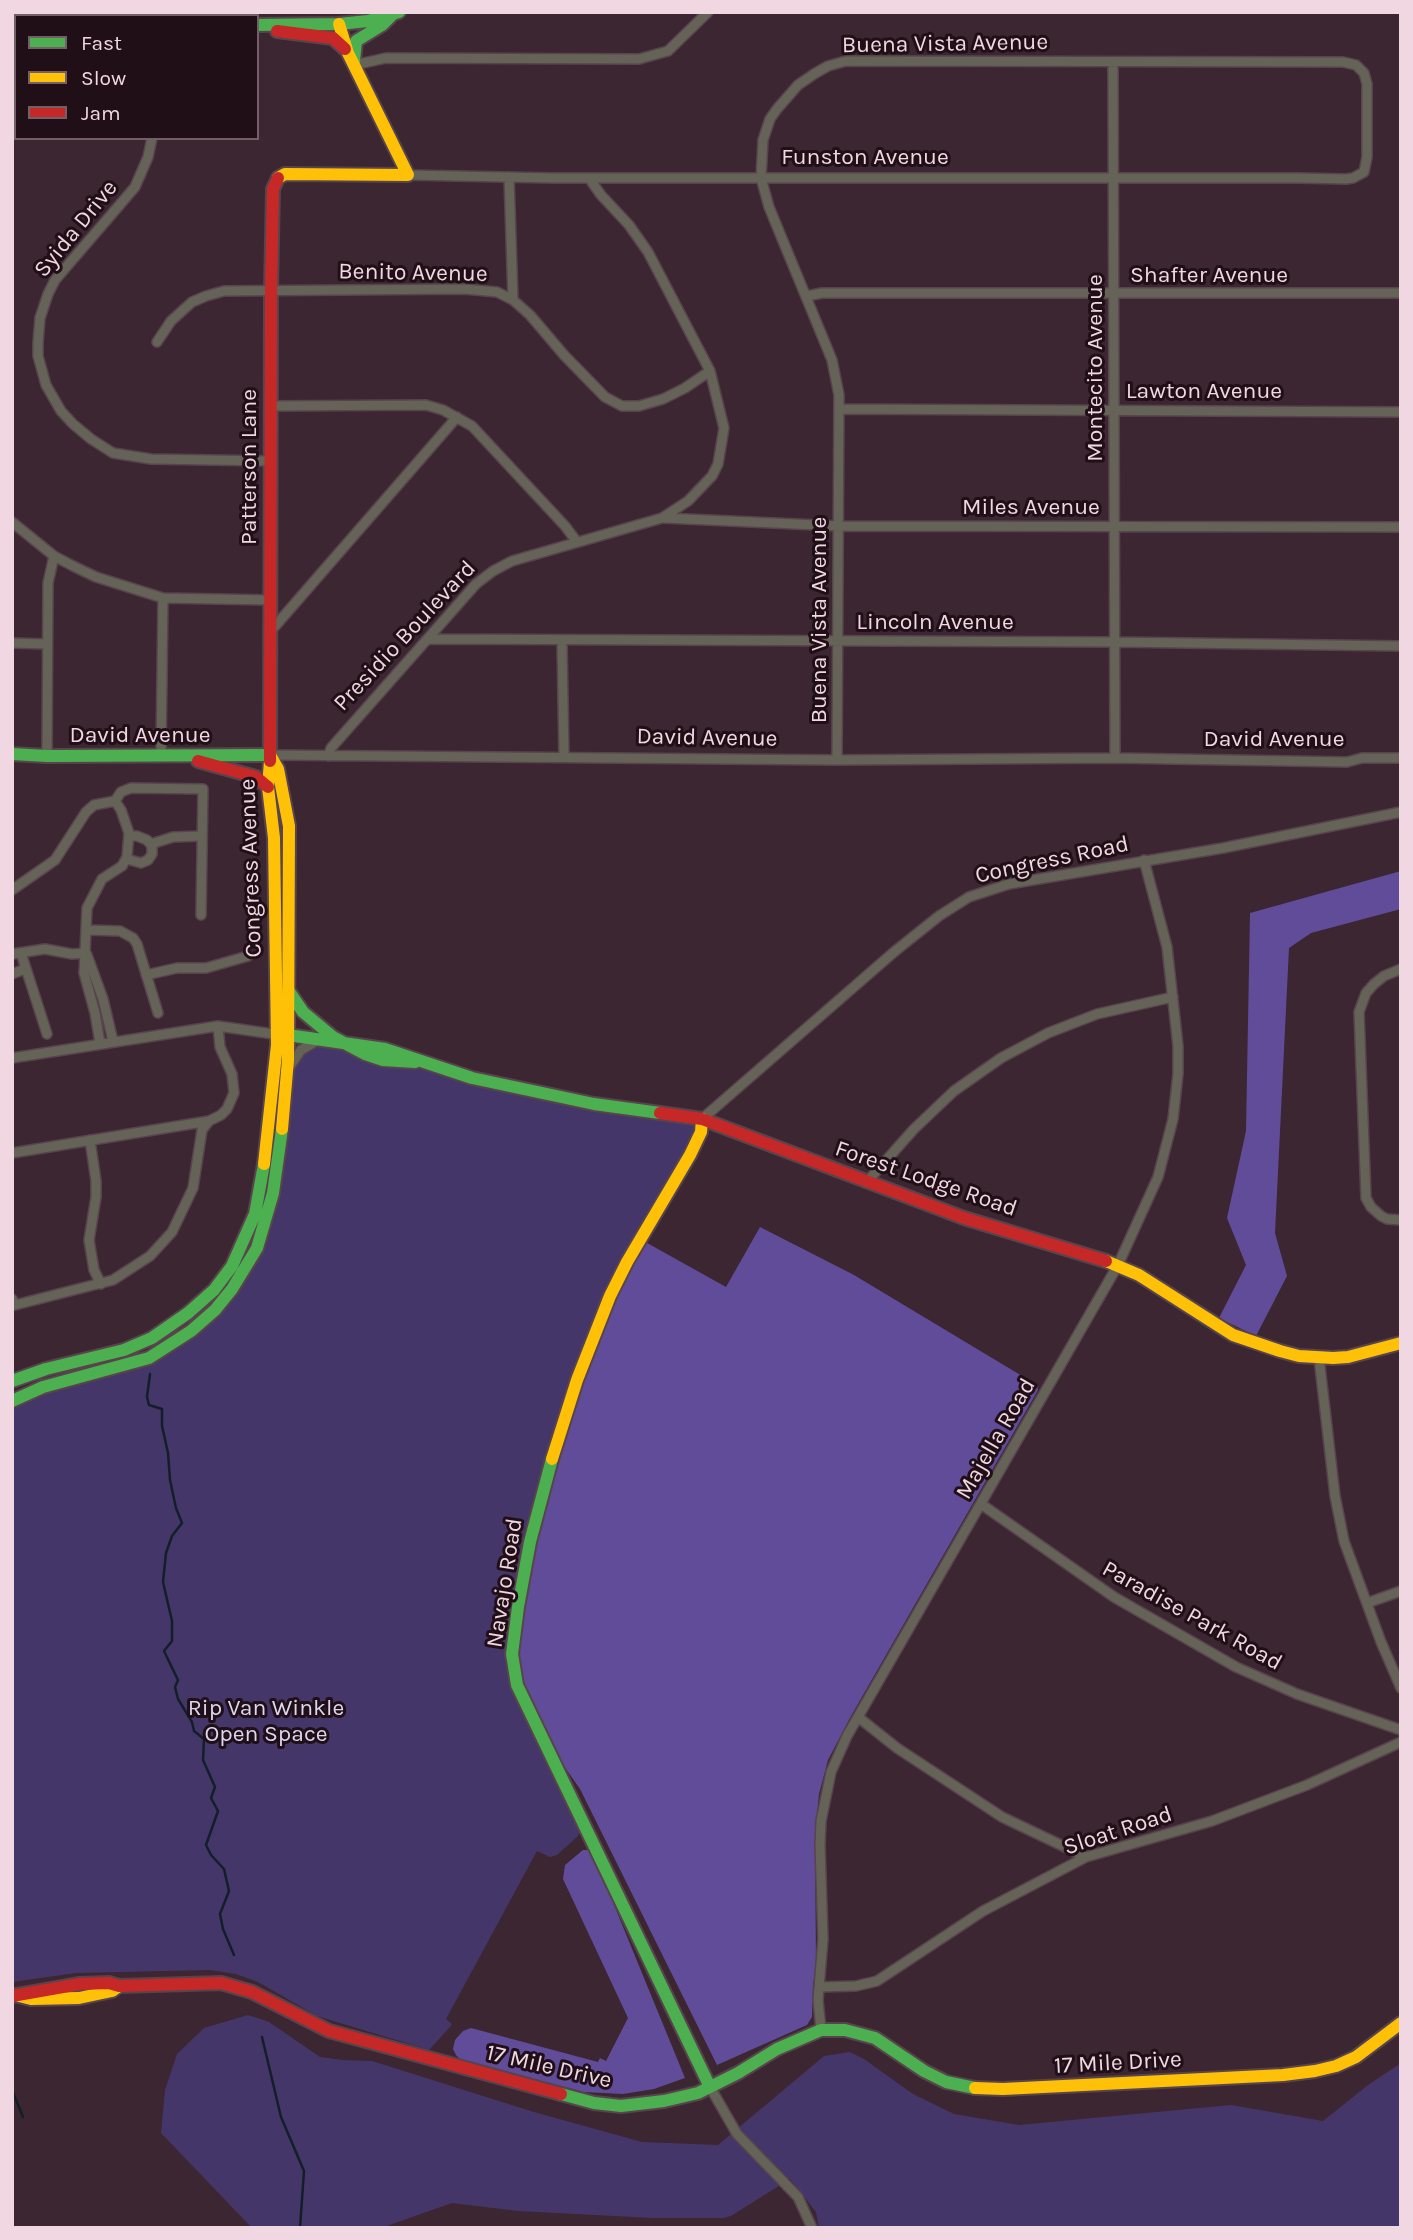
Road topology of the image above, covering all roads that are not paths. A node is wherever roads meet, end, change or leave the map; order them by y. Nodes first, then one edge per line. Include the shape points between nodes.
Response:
1 (708, 12) edge
2 (396, 13) edge
3 (339, 24) junction
4 (259, 25) edge
5 (259, 26) edge
6 (348, 52) junction
7 (1113, 62) junction
8 (354, 65) junction
9 (1367, 84) joint
10 (152, 140) edge
11 (408, 175) junction
12 (509, 177) junction
13 (589, 178) junction
14 (761, 178) junction
15 (1113, 178) junction
16 (277, 179) joint
17 (271, 292) junction
18 (1401, 293) edge
19 (1115, 294) junction
20 (807, 296) junction
21 (513, 300) junction
22 (157, 342) dead end
23 (710, 371) junction
24 (271, 406) junction
25 (839, 409) junction
26 (1114, 410) junction
27 (1401, 412) edge
28 (457, 417) junction
29 (270, 461) junction
30 (662, 518) junction
31 (12, 522) edge
32 (839, 526) junction
33 (1114, 526) junction
34 (1401, 527) edge
35 (577, 542) junction
36 (54, 556) junction
37 (163, 598) junction
38 (270, 600) junction
39 (270, 632) junction
40 (428, 639) junction
41 (839, 641) junction
42 (562, 642) junction
43 (1115, 642) junction
44 (12, 643) edge
45 (46, 644) junction
46 (1401, 646) edge
47 (12, 754) edge
48 (160, 755) junction
49 (181, 755) junction
50 (270, 755) junction
51 (47, 756) junction
52 (328, 756) junction
53 (564, 757) junction
54 (1115, 758) junction
55 (1401, 758) edge
56 (837, 760) junction
57 (268, 787) junction
58 (115, 802) junction
59 (1401, 812) edge
60 (202, 836) junction
61 (130, 837) junction
62 (150, 844) junction
63 (127, 859) junction
64 (1144, 860) junction
65 (12, 890) edge
66 (201, 915) dead end
67 (87, 930) junction
68 (17, 953) edge
69 (86, 953) junction
70 (248, 957) dead end
71 (25, 969) junction
72 (1401, 969) edge
73 (12, 974) edge
74 (146, 975) junction
75 (288, 989) junction
76 (1173, 997) junction
77 (158, 1013) dead end
78 (218, 1026) junction
79 (47, 1034) dead end
80 (282, 1035) junction
81 (318, 1040) junction
82 (113, 1041) junction
83 (100, 1043) junction
84 (348, 1045) junction
85 (12, 1058) edge
86 (288, 1077) junction
87 (702, 1119) junction
88 (209, 1121) junction
89 (90, 1140) junction
90 (12, 1153) edge
91 (866, 1183) junction
92 (1401, 1220) edge
93 (1118, 1265) junction
94 (101, 1284) junction
95 (13, 1302) edge
96 (1401, 1343) edge
97 (1319, 1358) junction
98 (12, 1381) edge
99 (12, 1401) edge
100 (981, 1504) junction
101 (1401, 1591) edge
102 (1367, 1603) junction
103 (1401, 1688) edge
104 (858, 1717) junction
105 (1401, 1730) edge
106 (1401, 1742) edge
107 (1086, 1857) junction
108 (819, 1987) junction
109 (14, 1996) edge
110 (1401, 2023) edge
111 (821, 2030) junction
112 (710, 2087) junction
113 (812, 2228) edge

1 - 8 street via 668,51 639,59 386,58
2 - 3 street
2 - 8 street via 356,41
3 - 4 street
3 - 6 street
5 - 6 street via 266,31 333,38
6 - 8 street
7 - 9 street, Buena Vista Avenue via 1350,62 1360,69
7 - 14 street, Buena Vista Avenue via 836,63 799,85 770,119 763,140
7 - 15 street, Montecito Avenue
8 - 11 street
9 - 15 street, Funston Avenue via 1367,158 1364,172 1357,177
10 - 29 street, Syida Drive via 135,187 48,294 38,343 46,385 61,411 113,453 151,459
11 - 12 street, Funston Avenue
11 - 16 street, Funston Avenue via 285,174
12 - 13 street, Funston Avenue
12 - 21 street
13 - 14 street, Funston Avenue
13 - 23 street, Presidio Boulevard via 648,252
14 - 15 street, Funston Avenue
14 - 20 street, Buena Vista Avenue
15 - 19 street, Montecito Avenue
16 - 17 street, Patterson Lane
17 - 21 street, Benito Avenue via 464,289 497,292
17 - 22 street, Benito Avenue via 206,296 179,312
17 - 24 street, Patterson Lane
18 - 19 street, Shafter Avenue
19 - 20 street, Shafter Avenue
19 - 26 street, Montecito Avenue
20 - 25 street, Buena Vista Avenue via 836,372
21 - 23 street, Benito Avenue via 605,397 622,406 663,399
23 - 30 street, Presidio Boulevard via 723,428 718,464 688,501
24 - 28 street via 426,405
24 - 29 street, Patterson Lane
25 - 26 street, Lawton Avenue
25 - 32 street, Buena Vista Avenue
26 - 27 street, Lawton Avenue
26 - 33 street, Montecito Avenue
28 - 35 street via 472,426
28 - 39 street
29 - 38 street, Patterson Lane
30 - 32 street, Miles Avenue
30 - 35 street, Presidio Boulevard
31 - 36 street
32 - 33 street, Miles Avenue
32 - 41 street, Buena Vista Avenue
33 - 34 street, Miles Avenue
33 - 43 street, Montecito Avenue
35 - 40 street, Presidio Boulevard via 493,570
36 - 37 street via 96,577
36 - 45 street via 48,583
37 - 38 street
37 - 48 street
38 - 39 street, Patterson Lane
39 - 50 street, Patterson Lane
40 - 42 street, Lincoln Avenue
40 - 52 street, Presidio Boulevard
41 - 42 street, Lincoln Avenue
41 - 43 street, Lincoln Avenue
41 - 56 street, Buena Vista Avenue
42 - 53 street
43 - 46 street, Lincoln Avenue
43 - 54 street, Montecito Avenue
44 - 45 street
45 - 51 street
47 - 51 street, David Avenue
48 - 49 street, David Avenue
48 - 51 street, David Avenue
49 - 50 street, David Avenue
49 - 57 street via 256,777
50 - 52 street, David Avenue
50 - 57 street, Congress Avenue
50 - 75 street, Congress Avenue via 278,769 289,826
52 - 53 street, David Avenue
53 - 56 street, David Avenue
54 - 55 street, David Avenue via 1347,762
54 - 56 street, David Avenue
57 - 80 street, Congress Avenue
58 - 60 street via 121,792 131,788 203,789
58 - 61 street
58 - 65 street via 90,807 55,860
59 - 64 street, Congress Road
60 - 62 street
60 - 66 street
61 - 62 street
61 - 63 street
62 - 63 street via 148,860 137,863
63 - 67 street via 97,885 87,908
64 - 76 street, Majella Road via 1167,947
64 - 87 street, Congress Road via 1009,884 953,906
67 - 69 street
67 - 74 street via 128,933
68 - 69 street via 44,949
68 - 71 street
69 - 82 street
69 - 83 street via 84,973
70 - 74 street via 206,968
71 - 73 street
71 - 79 street
72 - 92 street via 1374,984 1359,1012 1366,1198 1381,1216
74 - 77 street
75 - 80 street, Congress Avenue
75 - 84 street via 310,1020
76 - 91 street via 1088,1017 1001,1058 947,1098
76 - 93 street, Majella Road via 1178,1074 1173,1119 1158,1177
78 - 80 street, Forest Lodge Road
78 - 82 street, Forest Lodge Road
78 - 88 street via 234,1093 227,1109
80 - 81 street, Forest Lodge Road
80 - 86 street, Congress Avenue
80 - 98 street, Congress Avenue via 255,1214 232,1266 214,1290 152,1338
81 - 84 street, Forest Lodge Road
81 - 86 street via 294,1058
82 - 83 street, Forest Lodge Road
83 - 85 street, Forest Lodge Road
84 - 87 street, Forest Lodge Road via 385,1049 472,1078 593,1104
86 - 99 street, Congress Avenue via 265,1225 254,1256 215,1310 149,1358 43,1387
87 - 91 street, Forest Lodge Road
87 - 112 street, Navajo Road via 690,1155 610,1296 577,1380 530,1542 512,1654 525,1703
88 - 89 street
88 - 94 street via 199,1140 193,1188 172,1232 137,1266
89 - 90 street
89 - 94 street via 96,1197 89,1240
91 - 93 street, Forest Lodge Road
93 - 97 street, Forest Lodge Road via 1233,1335
93 - 100 street, Majella Road
94 - 95 street
96 - 97 street, Forest Lodge Road via 1348,1357
97 - 102 street via 1339,1520
100 - 104 street, Majella Road
100 - 105 street, Paradise Park Road via 1114,1597 1236,1667
101 - 102 street
102 - 103 street
104 - 107 street via 1002,1817
104 - 108 street, Majella Road via 831,1772 821,1821 823,1946
106 - 107 street, Sloat Road via 1212,1821
107 - 108 street, Sloat Road via 983,1911 877,1980
108 - 111 street, Majella Road
109 - 112 street, 17 Mile Drive via 79,1998 120,1986 221,1983 329,2031 594,2103 644,2104
110 - 111 street, 17 Mile Drive via 1356,2057 1315,2071 1003,2089 946,2082 875,2038 845,2030
111 - 112 street, 17 Mile Drive
112 - 113 street via 737,2134 798,2197

